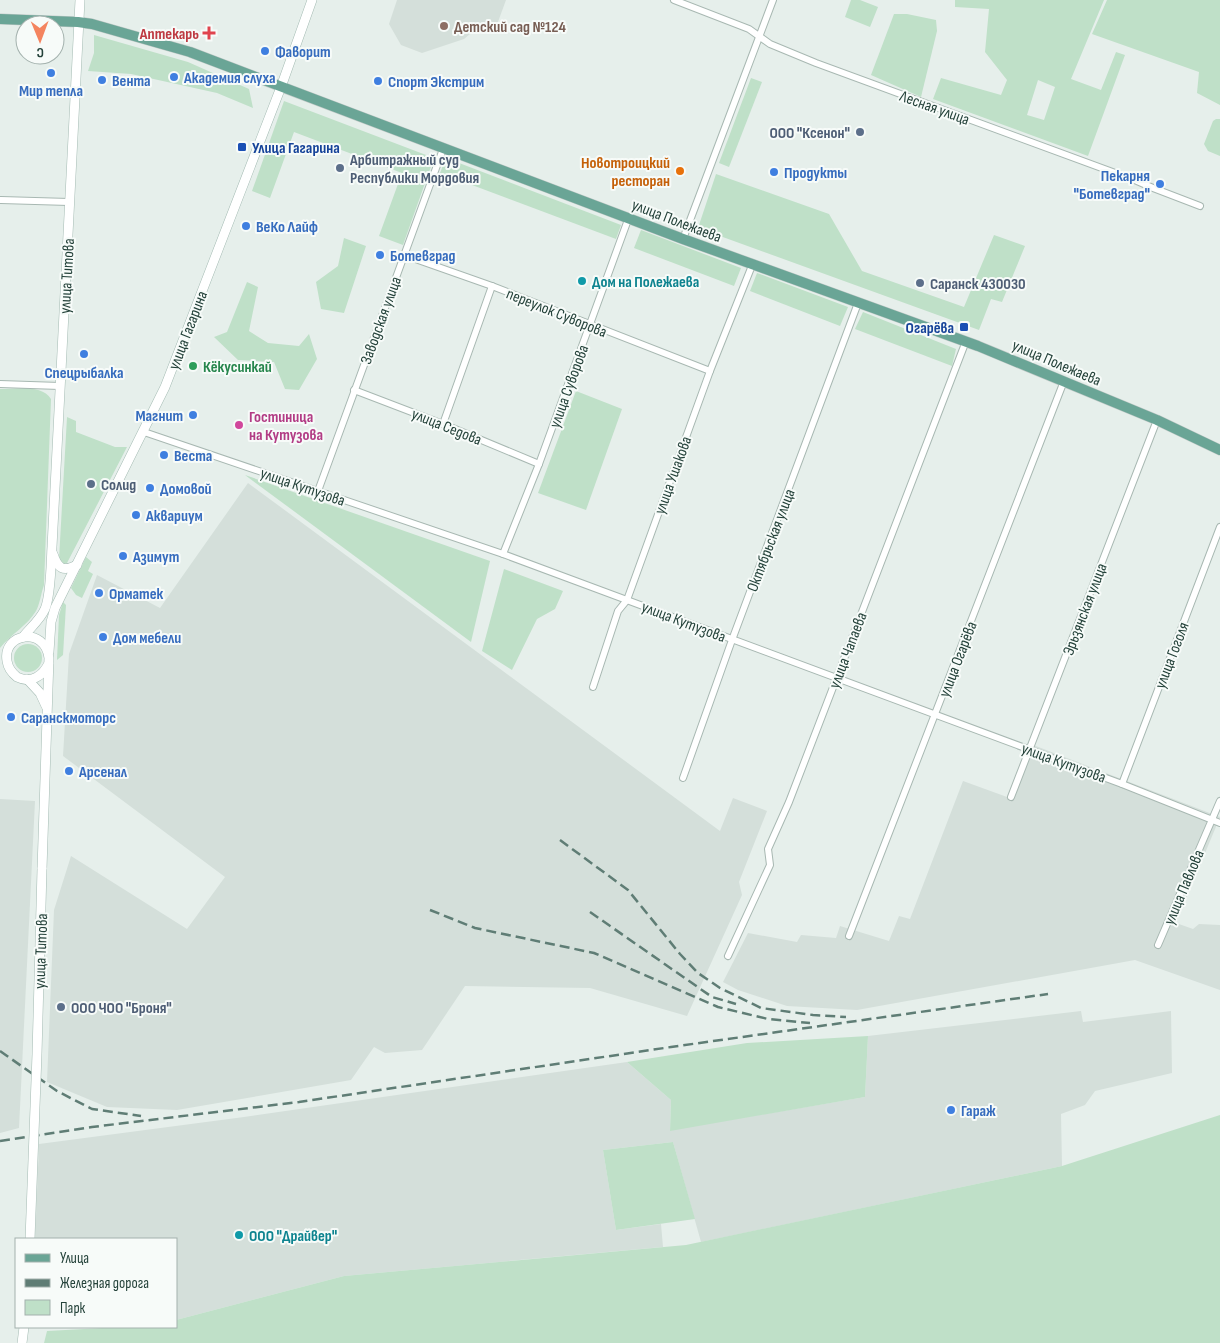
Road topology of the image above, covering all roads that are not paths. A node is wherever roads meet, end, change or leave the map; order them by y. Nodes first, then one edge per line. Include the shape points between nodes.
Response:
1 (80, 0) edge
2 (312, 0) edge
3 (674, 0) edge
4 (773, 0) edge
5 (0, 19) edge
6 (78, 22) junction
7 (759, 36) junction
8 (281, 87) junction
9 (443, 149) junction
10 (1, 200) edge
11 (69, 202) junction
12 (1200, 206) dead end
13 (629, 217) junction
14 (683, 239) junction
15 (404, 255) junction
16 (753, 263) junction
17 (492, 286) junction
18 (858, 303) junction
19 (590, 325) junction
20 (966, 342) junction
21 (710, 372) junction
22 (1064, 381) junction
23 (0, 384) edge
24 (60, 386) junction
25 (354, 390) junction
26 (1157, 420) junction
27 (443, 424) junction
28 (144, 432) junction
29 (1220, 450) edge
30 (539, 464) junction
31 (318, 491) junction
32 (1220, 527) edge
33 (52, 552) junction
34 (503, 554) junction
35 (77, 565) junction
36 (62, 593) junction
37 (627, 600) junction
38 (40, 617) junction
39 (23, 637) junction
40 (732, 640) junction
41 (49, 652) junction
42 (4, 654) edge
43 (49, 663) junction
44 (0, 671) edge
45 (15, 675) junction
46 (836, 678) junction
47 (26, 680) junction
48 (593, 687) dead end
49 (48, 709) junction
50 (936, 715) junction
51 (1029, 750) junction
52 (683, 778) dead end
53 (1122, 784) junction
54 (1011, 797) dead end
55 (1220, 801) edge
56 (1211, 821) junction
57 (1220, 823) edge
58 (849, 936) dead end
59 (1158, 945) dead end
60 (728, 956) dead end
61 (30, 1238) edge
62 (24, 1328) edge
63 (22, 1343) edge

1 - 6 main road, улица Титова
2 - 8 main road, улица Гагарина
3 - 7 street, Лесная улица via 749,29
4 - 7 street
5 - 6 main road, улица Полежаева
6 - 8 main road, улица Полежаева via 190,52
6 - 11 main road, улица Титова
7 - 12 street, Лесная улица via 770,44 816,63
7 - 14 street
8 - 9 main road, улица Полежаева
8 - 28 main road, улица Гагарина via 165,387
9 - 13 main road, улица Полежаева
9 - 15 street, Заводская улица
10 - 11 street
11 - 24 main road, улица Титова
13 - 14 main road, улица Полежаева
13 - 19 street, улица Суворова
14 - 16 main road, улица Полежаева
15 - 17 street, переулок Суворова
15 - 25 street, Заводская улица
16 - 18 main road, улица Полежаева
16 - 21 street, улица Ушакова
17 - 19 street, переулок Суворова
17 - 27 street
18 - 20 main road, улица Полежаева
18 - 40 street, Октябрьская улица
19 - 21 street, переулок Суворова
19 - 30 street, улица Суворова
20 - 22 main road, улица Полежаева
20 - 46 street, улица Чапаева
21 - 37 street, улица Ушакова
22 - 26 main road, улица Полежаева
22 - 50 street, улица Огарёва
23 - 24 street
24 - 33 main road, улица Титова
25 - 27 street, улица Седова
25 - 31 street, Заводская улица
26 - 29 main road, улица Полежаева
26 - 51 street, Эрьзянская улица
27 - 30 street, улица Седова
28 - 31 street, улица Кутузова
28 - 35 main road, улица Гагарина
30 - 34 street, улица Суворова
31 - 34 street, улица Кутузова
32 - 53 street, улица Гоголя
33 - 35 main road via 58,566 63,569
33 - 38 main road, улица Титова via 48,598
34 - 37 street, улица Кутузова
35 - 36 main road, улица Гагарина
36 - 38 main road
36 - 41 main road, улица Гагарина via 51,622
37 - 40 street, улица Кутузова
37 - 48 street, улица Ушакова via 618,611
38 - 39 main road, улица Титова
39 - 41 main road via 41,641
39 - 42 main road via 13,642
40 - 46 street, улица Кутузова
40 - 52 street, Октябрьская улица
41 - 43 main road
42 - 45 main road
43 - 47 main road via 38,677
43 - 49 main road, улица Титова
44 - 45 main road
45 - 47 main road
46 - 50 street, улица Кутузова
46 - 60 street, улица Чапаева via 768,849 770,865
47 - 49 main road via 40,693
49 - 61 main road, улица Титова, bridge
50 - 51 street, улица Кутузова
50 - 58 street, улица Огарёва
51 - 53 street, улица Кутузова
51 - 54 street, Эрьзянская улица
53 - 56 street, улица Кутузова
55 - 56 street, улица Павлова
56 - 57 street, улица Кутузова
56 - 59 street, улица Павлова
62 - 63 main road

